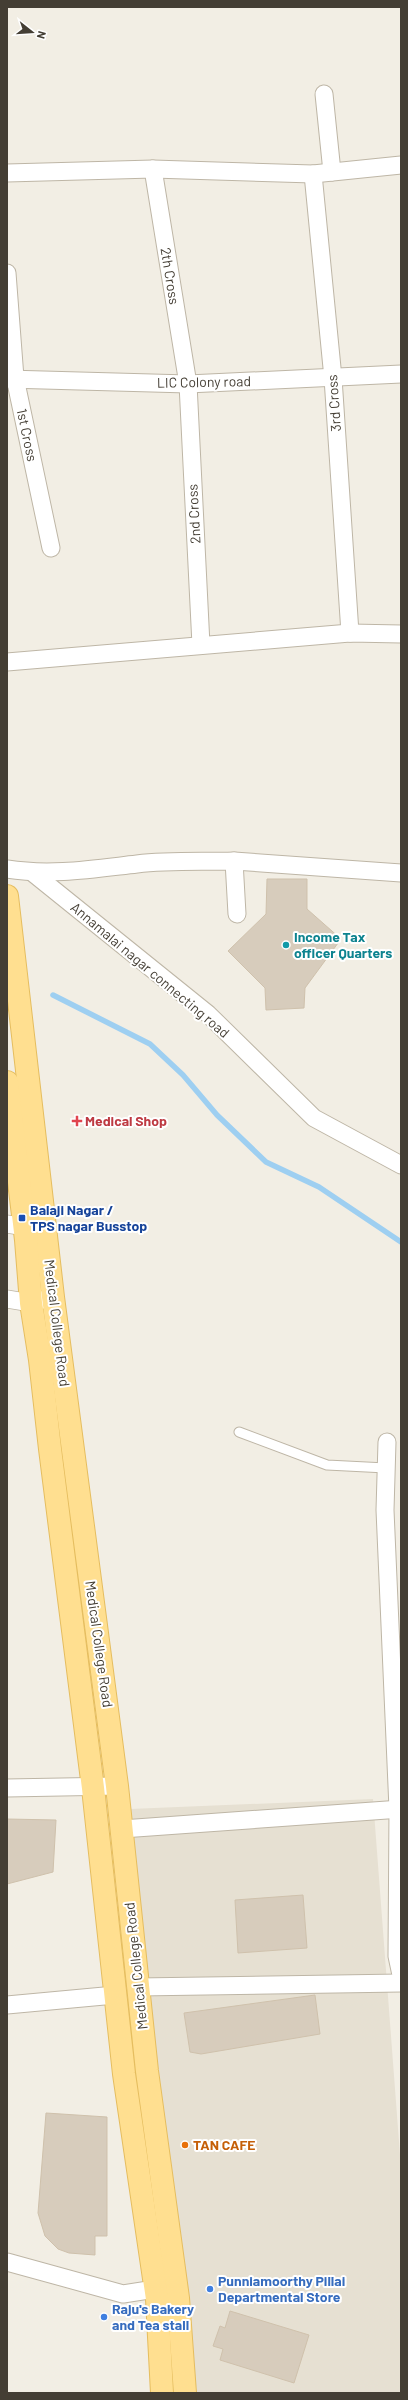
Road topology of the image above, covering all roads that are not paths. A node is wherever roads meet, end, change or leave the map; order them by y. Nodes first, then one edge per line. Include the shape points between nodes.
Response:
1 (324, 94) dead end
2 (401, 165) edge
3 (153, 169) junction
4 (332, 172) junction
5 (7, 174) edge
6 (313, 174) junction
7 (7, 273) edge
8 (401, 374) edge
9 (11, 378) edge
10 (333, 378) junction
11 (188, 384) junction
12 (50, 548) dead end
13 (350, 633) junction
14 (401, 634) edge
15 (201, 645) junction
16 (7, 662) edge
17 (234, 861) junction
18 (7, 869) edge
19 (33, 873) junction
20 (401, 873) edge
21 (7, 896) edge
22 (237, 914) dead end
23 (7, 1082) edge
24 (401, 1165) edge
25 (26, 1233) edge
26 (52, 1289) junction
27 (7, 1299) edge
28 (31, 1303) junction
29 (239, 1432) dead end
30 (387, 1442) dead end
31 (386, 1468) junction
32 (393, 1520) edge
33 (118, 1786) junction
34 (7, 1788) edge
35 (93, 1788) junction
36 (399, 1809) edge
37 (122, 1830) junction
38 (401, 1975) edge
39 (401, 1983) edge
40 (138, 1987) junction
41 (115, 1995) junction
42 (7, 2005) edge
43 (7, 2262) edge
44 (156, 2289) junction
45 (162, 2393) edge
46 (185, 2393) edge

1 - 4 street
2 - 4 street
3 - 5 street
3 - 6 street
3 - 11 street, 2th Cross
4 - 6 street
6 - 10 street, 3rd Cross
7 - 9 street, 1st Cross
8 - 10 street, LIC Colony road
9 - 11 street, LIC Colony road
9 - 12 street, 1st Cross
10 - 11 street, LIC Colony road
10 - 13 street, 3rd Cross
11 - 15 street, 2nd Cross
13 - 14 street
13 - 15 street
15 - 16 street
17 - 19 street via 139,864 83,871
17 - 20 street
17 - 22 street
18 - 19 street
19 - 24 street, Annamalai nagar connecting road via 208,1014 314,1118
21 - 25 main road, Medical College Road
23 - 25 main road, Medical College Road
25 - 26 main road, Medical College Road
25 - 28 main road, Medical College Road
26 - 28 street
26 - 33 main road, Medical College Road
27 - 28 street
28 - 35 main road, Medical College Road
29 - 31 lane via 326,1465
30 - 31 street
31 - 32 street
32 - 36 street
33 - 35 street
33 - 37 main road, Medical College Road
34 - 35 street
35 - 41 main road, Medical College Road
36 - 37 street
36 - 38 street via 397,1956
37 - 40 main road, Medical College Road
39 - 40 street
40 - 46 main road, Medical College Road via 178,2298
41 - 42 street
41 - 44 main road, Medical College Road
43 - 44 street via 123,2294
44 - 45 main road, Medical College Road

